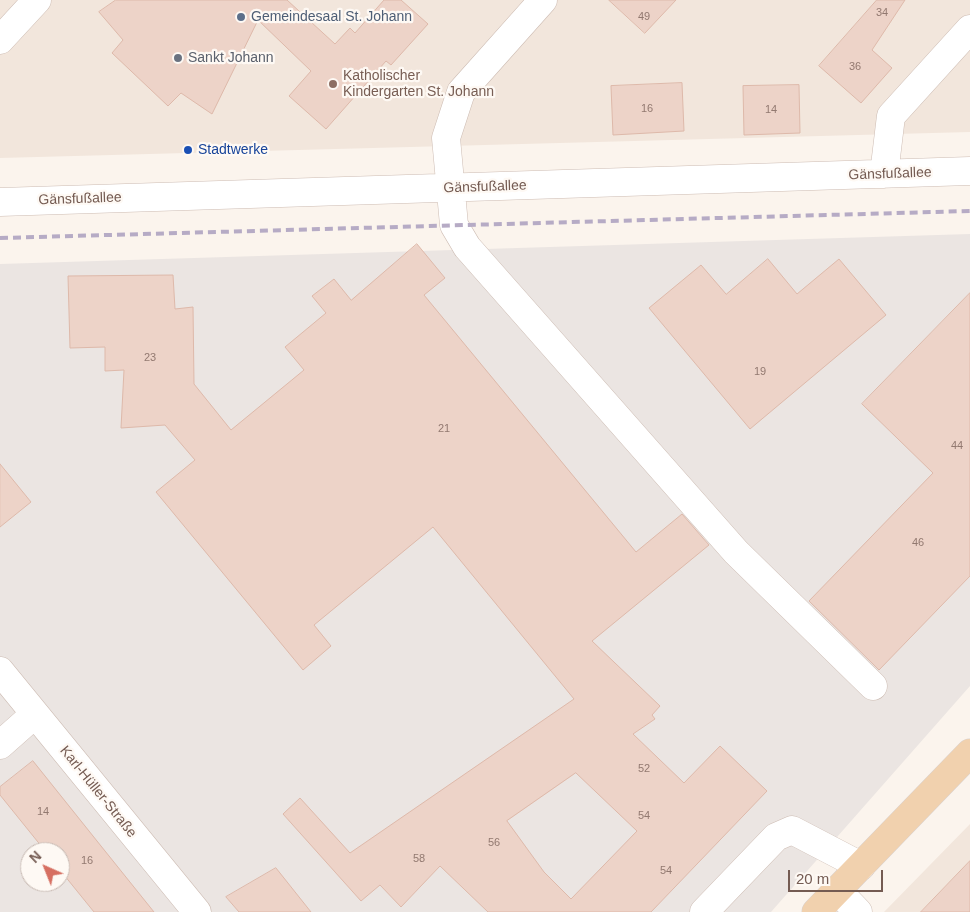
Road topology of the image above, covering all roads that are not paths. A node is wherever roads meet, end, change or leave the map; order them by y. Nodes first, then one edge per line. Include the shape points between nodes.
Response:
1 (37, 0) edge
2 (543, 0) edge
3 (970, 29) edge
4 (0, 40) edge
5 (970, 171) edge
6 (884, 174) junction
7 (450, 189) junction
8 (0, 202) edge
9 (0, 671) edge
10 (873, 686) dead end
11 (35, 714) junction
12 (0, 745) edge
13 (970, 753) edge
14 (861, 866) junction
15 (837, 890) junction
16 (197, 912) edge
17 (704, 912) edge
18 (816, 912) edge
19 (858, 912) edge

1 - 4 street
2 - 7 street via 462,92 446,138
3 - 6 street via 892,116
5 - 6 street, Gänsfußallee
6 - 7 street, Gänsfußallee
7 - 8 street, Gänsfußallee
7 - 10 street via 454,225 467,247 736,552
9 - 11 street, Karl-Hüller-Straße
11 - 12 street
11 - 16 street, Karl-Hüller-Straße
13 - 14 main road
14 - 15 main road
14 - 17 street via 792,830 776,837
15 - 18 main road
15 - 19 street

